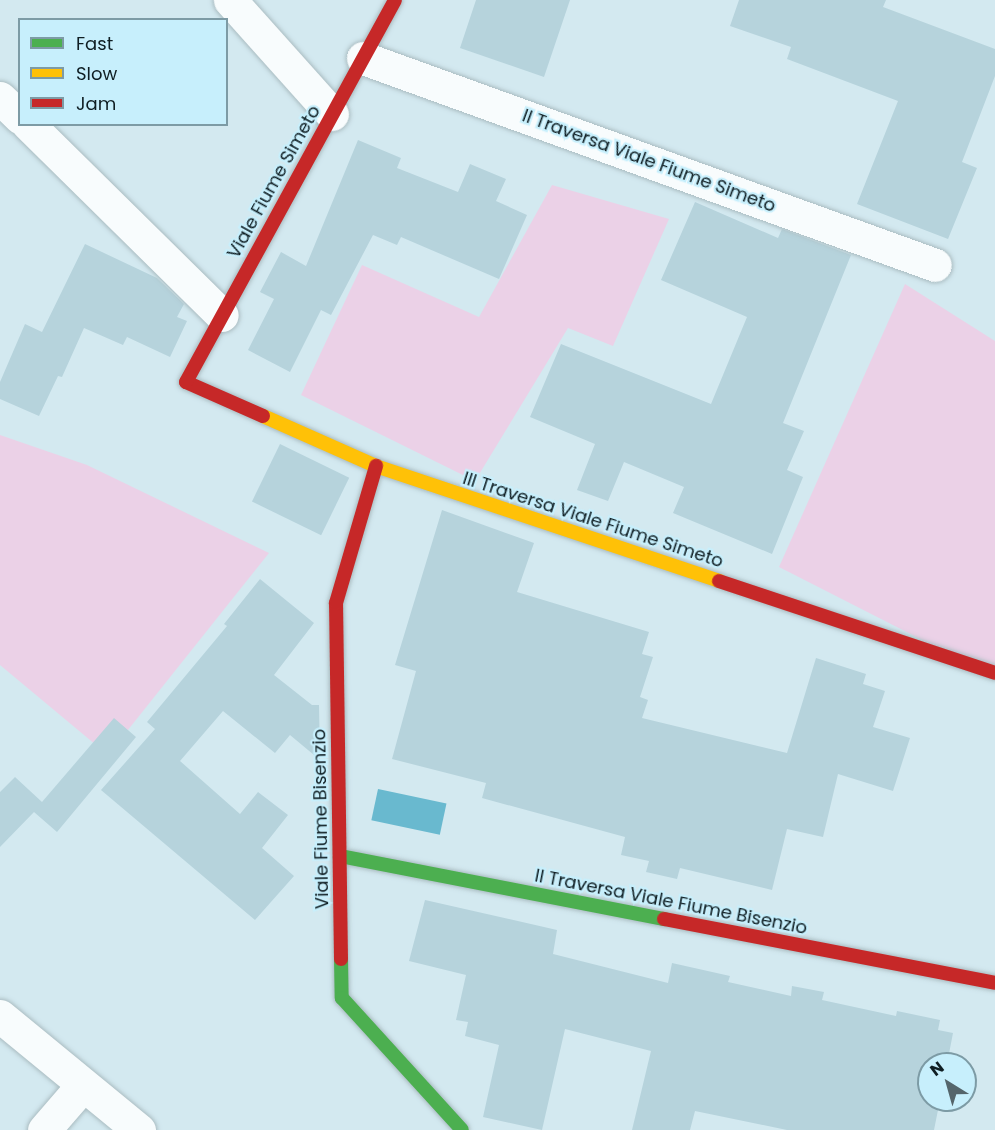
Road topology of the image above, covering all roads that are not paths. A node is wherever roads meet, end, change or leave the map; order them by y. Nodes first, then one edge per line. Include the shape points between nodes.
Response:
1 (230, 0) edge
2 (395, 0) edge
3 (363, 58) junction
4 (0, 98) edge
5 (332, 114) junction
6 (18, 115) edge
7 (30, 126) edge
8 (935, 265) dead end
9 (222, 315) junction
10 (186, 382) joint
11 (376, 466) junction
12 (995, 673) edge
13 (340, 856) junction
14 (995, 983) edge
15 (0, 1016) edge
16 (82, 1086) junction
17 (44, 1130) edge
18 (139, 1130) edge
19 (462, 1130) edge

1 - 5 street
2 - 3 street, Viale Fiume Simeto
3 - 5 street, Viale Fiume Simeto
3 - 8 street, II Traversa Viale Fiume Simeto
4 - 6 street
5 - 9 street, Viale Fiume Simeto
7 - 9 street
9 - 10 street, Viale Fiume Simeto
10 - 11 street, III Traversa Viale Fiume Simeto
11 - 12 street, III Traversa Viale Fiume Simeto
11 - 13 street, Viale Fiume Bisenzio via 336,603
13 - 14 street, II Traversa Viale Fiume Bisenzio
13 - 19 street, Viale Fiume Bisenzio via 342,998
15 - 16 street
16 - 17 street
16 - 18 street

